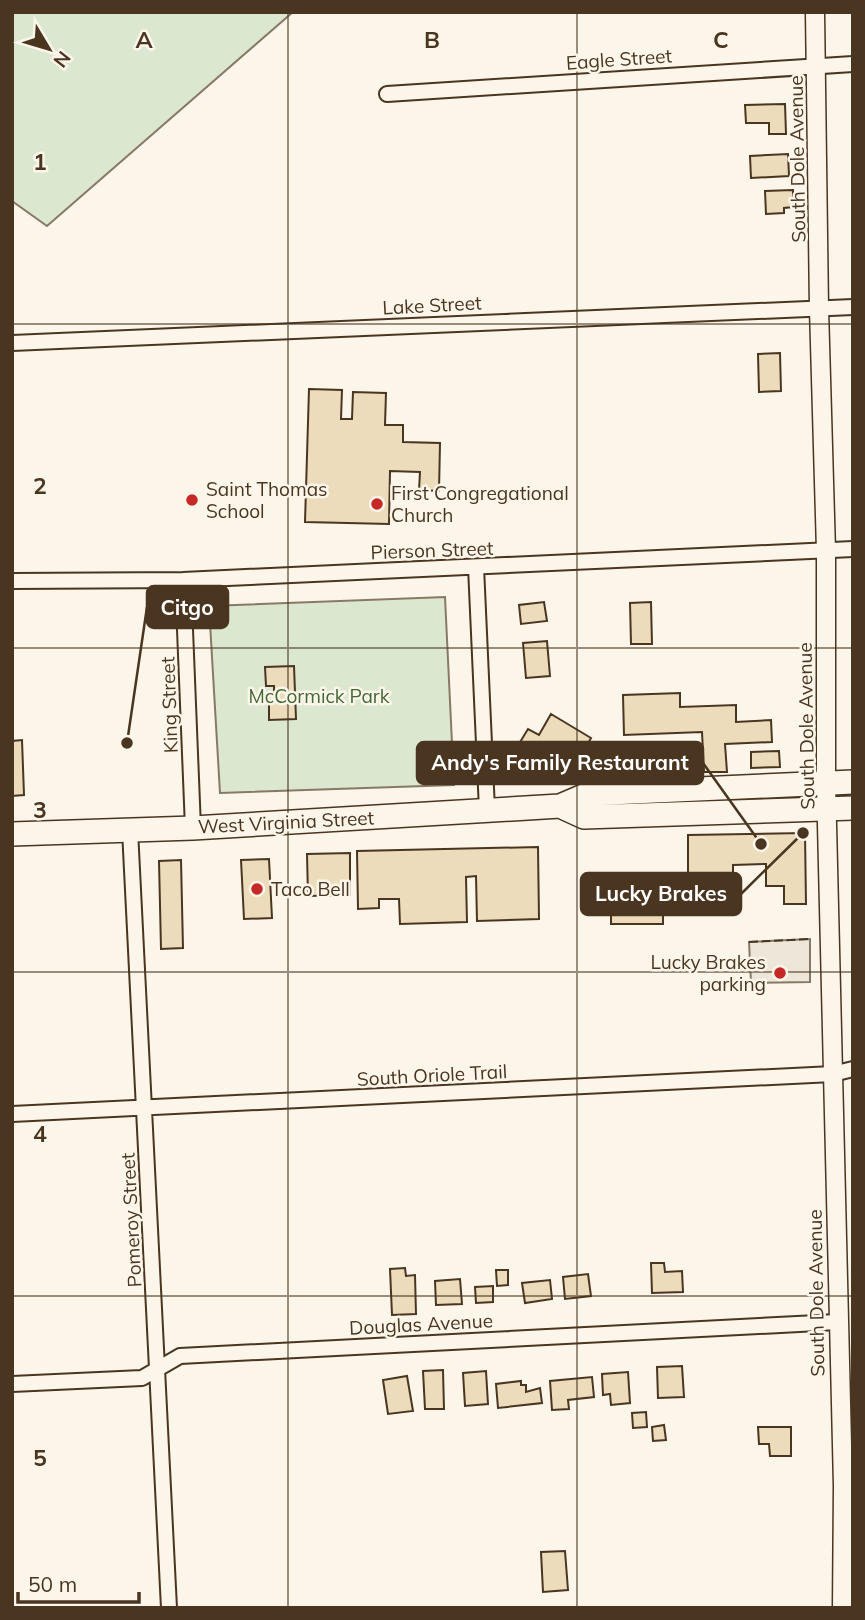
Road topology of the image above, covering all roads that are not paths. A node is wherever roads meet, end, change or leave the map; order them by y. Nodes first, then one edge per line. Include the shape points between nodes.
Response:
1 (815, 12) edge
2 (853, 64) edge
3 (817, 66) junction
4 (387, 93) dead end
5 (853, 307) edge
6 (819, 309) junction
7 (12, 343) edge
8 (853, 549) edge
9 (826, 551) junction
10 (476, 568) junction
11 (183, 580) junction
12 (12, 581) edge
13 (853, 782) edge
14 (826, 783) junction
15 (666, 791) junction
16 (560, 806) junction
17 (853, 808) edge
18 (828, 809) junction
19 (487, 810) junction
20 (667, 816) junction
21 (193, 828) junction
22 (130, 830) junction
23 (12, 834) edge
24 (853, 1069) edge
25 (833, 1074) junction
26 (144, 1109) junction
27 (12, 1114) edge
28 (837, 1322) junction
29 (158, 1367) junction
30 (12, 1384) edge
31 (848, 1490) edge
32 (169, 1608) edge
33 (842, 1608) edge

1 - 3 street, South Dole Avenue
2 - 3 street, Eagle Street
3 - 4 street, Eagle Street
3 - 6 street, South Dole Avenue
5 - 6 street, Lake Street
6 - 7 street, Lake Street
6 - 9 street, South Dole Avenue
8 - 9 street, Pierson Street
9 - 10 street, Pierson Street
9 - 14 street, South Dole Avenue
10 - 11 street, Pierson Street
10 - 19 street
11 - 12 street, Pierson Street
11 - 21 street, King Street
13 - 14 main road, West Virginia Street
14 - 15 main road, West Virginia Street
14 - 18 street, South Dole Avenue
15 - 16 main road, West Virginia Street via 588,794
15 - 20 main road
16 - 19 main road, West Virginia Street
16 - 20 main road, West Virginia Street via 584,817
17 - 18 main road, West Virginia Street
18 - 20 main road, West Virginia Street
18 - 25 street, South Dole Avenue
19 - 21 main road, West Virginia Street
21 - 22 main road, West Virginia Street
22 - 23 main road, West Virginia Street
22 - 26 street, Pomeroy Street
24 - 25 street, South Oriole Trail
25 - 26 street, South Oriole Trail
25 - 28 street, South Dole Avenue
26 - 27 street, South Oriole Trail
26 - 29 street, Pomeroy Street
28 - 29 street, Douglas Avenue via 180,1356
28 - 31 street, South Dole Avenue
29 - 30 street, Douglas Avenue via 142,1378
29 - 32 street, Pomeroy Street
31 - 33 street, South Dole Avenue

